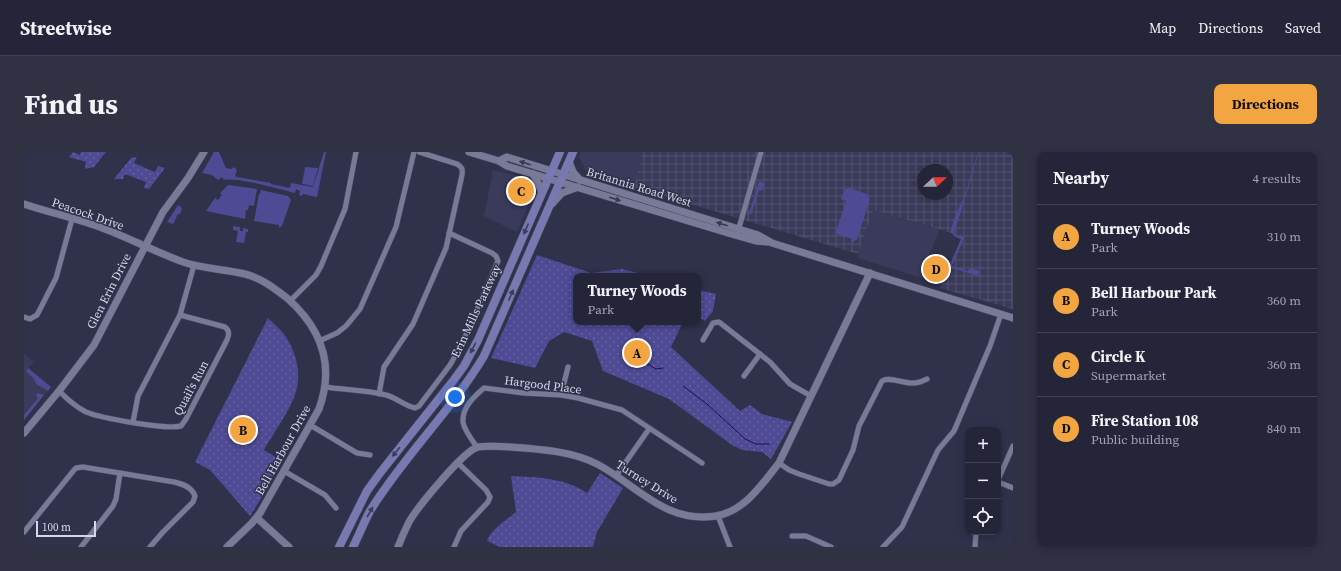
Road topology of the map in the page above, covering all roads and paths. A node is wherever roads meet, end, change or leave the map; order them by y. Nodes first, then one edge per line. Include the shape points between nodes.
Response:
1 (204, 152) edge
2 (356, 152) edge
3 (414, 152) edge
4 (419, 152) edge
5 (469, 152) edge
6 (560, 152) edge
7 (573, 152) edge
8 (761, 152) edge
9 (499, 161) junction
10 (568, 162) junction
11 (533, 174) junction
12 (550, 175) junction
13 (561, 178) junction
14 (580, 180) junction
15 (578, 187) junction
16 (542, 193) junction
17 (24, 204) edge
18 (549, 206) junction
19 (72, 219) junction
20 (738, 232) junction
21 (449, 233) junction
22 (145, 247) junction
23 (194, 265) junction
24 (870, 273) junction
25 (290, 301) junction
26 (1001, 314) junction
27 (180, 315) junction
28 (24, 317) edge
29 (1013, 318) edge
30 (319, 340) junction
31 (703, 340) dead end
32 (760, 354) junction
33 (568, 367) dead end
34 (744, 376) dead end
35 (927, 379) dead end
36 (325, 387) junction
37 (59, 391) junction
38 (379, 394) junction
39 (560, 395) junction
40 (811, 396) junction
41 (133, 422) junction
42 (310, 425) junction
43 (649, 429) junction
44 (24, 433) edge
45 (1013, 446) edge
46 (477, 447) junction
47 (370, 455) dead end
48 (457, 462) junction
49 (702, 463) dead end
50 (779, 463) junction
51 (284, 471) junction
52 (120, 473) junction
53 (1001, 474) edge
54 (616, 476) junction
55 (1001, 482) edge
56 (1013, 488) edge
57 (336, 508) dead end
58 (718, 516) junction
59 (257, 518) junction
60 (24, 532) edge
61 (976, 535) edge
62 (792, 536) dead end
63 (81, 547) edge
64 (150, 547) edge
65 (227, 547) edge
66 (288, 547) edge
67 (339, 547) edge
68 (354, 547) edge
69 (398, 547) edge
70 (454, 547) edge
71 (730, 547) edge
72 (831, 547) edge
73 (883, 547) edge
74 (975, 547) edge

1 - 22 street, Glen Erin Drive via 163,212
2 - 25 street via 345,209 321,266 310,282
3 - 30 street via 396,227 362,305 346,326 337,333
4 - 21 street via 457,164 463,170
5 - 9 street, Britannia Road West
6 - 12 main road, Erin Mills Parkway
7 - 10 main road, Erin Mills Parkway
8 - 20 street
9 - 11 street, Britannia Road West
12 -> 9 street, Britannia Road West via 508,157
10 - 13 main road, Erin Mills Parkway
10 - 14 street
11 - 12 street, Britannia Road West
11 - 16 street
12 - 13 street, Britannia Road West
12 - 16 main road, Erin Mills Parkway
13 - 14 street, Britannia Road West
13 - 15 street, Britannia Road West
13 - 18 main road, Erin Mills Parkway
20 -> 14 street, Britannia Road West
15 - 18 street via 562,193
15 -> 20 street, Britannia Road West
16 -> 67 main road, Erin Mills Parkway via 478,340 464,366 367,491
17 - 19 street, Peacock Drive
68 -> 18 main road, Erin Mills Parkway via 369,512 390,481 457,396 484,356
19 - 22 street, Peacock Drive
19 - 28 street via 56,278 37,314 30,319
20 - 24 street, Britannia Road West via 756,241 772,243
21 - 38 street via 446,248 413,324 384,367
21 - 38 street via 492,253 498,261 469,329 450,365 419,406 410,407 392,397
22 - 23 street, Bell Harbour Drive
22 - 37 street, Glen Erin Drive via 94,345
23 - 25 street, Bell Harbour Drive via 246,274 275,288
23 - 27 street
24 - 26 street, Britannia Road West
24 - 40 street, Turney Drive
25 - 30 street, Bell Harbour Drive via 308,320
26 - 29 street, Britannia Road West
26 - 73 street via 954,431 938,450 902,527
27 - 41 street via 138,396
27 - 41 street, Quail's Run via 225,327 229,336 181,426 168,427
30 - 36 street, Bell Harbour Drive via 325,361
31 - 32 street via 715,322 724,325
32 - 34 street
32 - 40 street via 790,384
33 - 39 street
35 - 50 street via 914,383 889,379 882,381 859,426 853,450 837,483 829,484 799,474
36 - 38 street
36 - 42 street, Bell Harbour Drive via 319,409
37 - 41 street, Quail's Run via 84,411 101,417
37 - 44 street, Glen Erin Drive
39 - 43 street, Hargood Place via 622,410
39 - 46 street, Hargood Place via 484,388 468,404 463,422
40 - 50 street, Turney Drive
42 - 47 street via 357,453
42 - 51 street, Bell Harbour Drive
43 - 49 street, Hargood Place
43 - 54 street
45 - 53 street
46 - 48 street
46 - 54 street, Turney Drive via 548,450 588,460
48 - 69 street via 416,512
48 - 70 street via 490,497 461,531
50 - 58 street, Turney Drive via 750,498 737,508
51 - 57 street via 325,495
51 - 59 street, Bell Harbour Drive
52 - 60 street via 76,468
52 - 63 street via 114,506
52 - 64 street via 181,484 190,488 195,496 194,502
54 - 58 street, Turney Drive via 662,507 678,514
55 - 56 street
58 - 71 street
59 - 65 street, Bell Harbour Drive
59 - 66 street
61 - 74 street
62 - 72 street via 806,536

